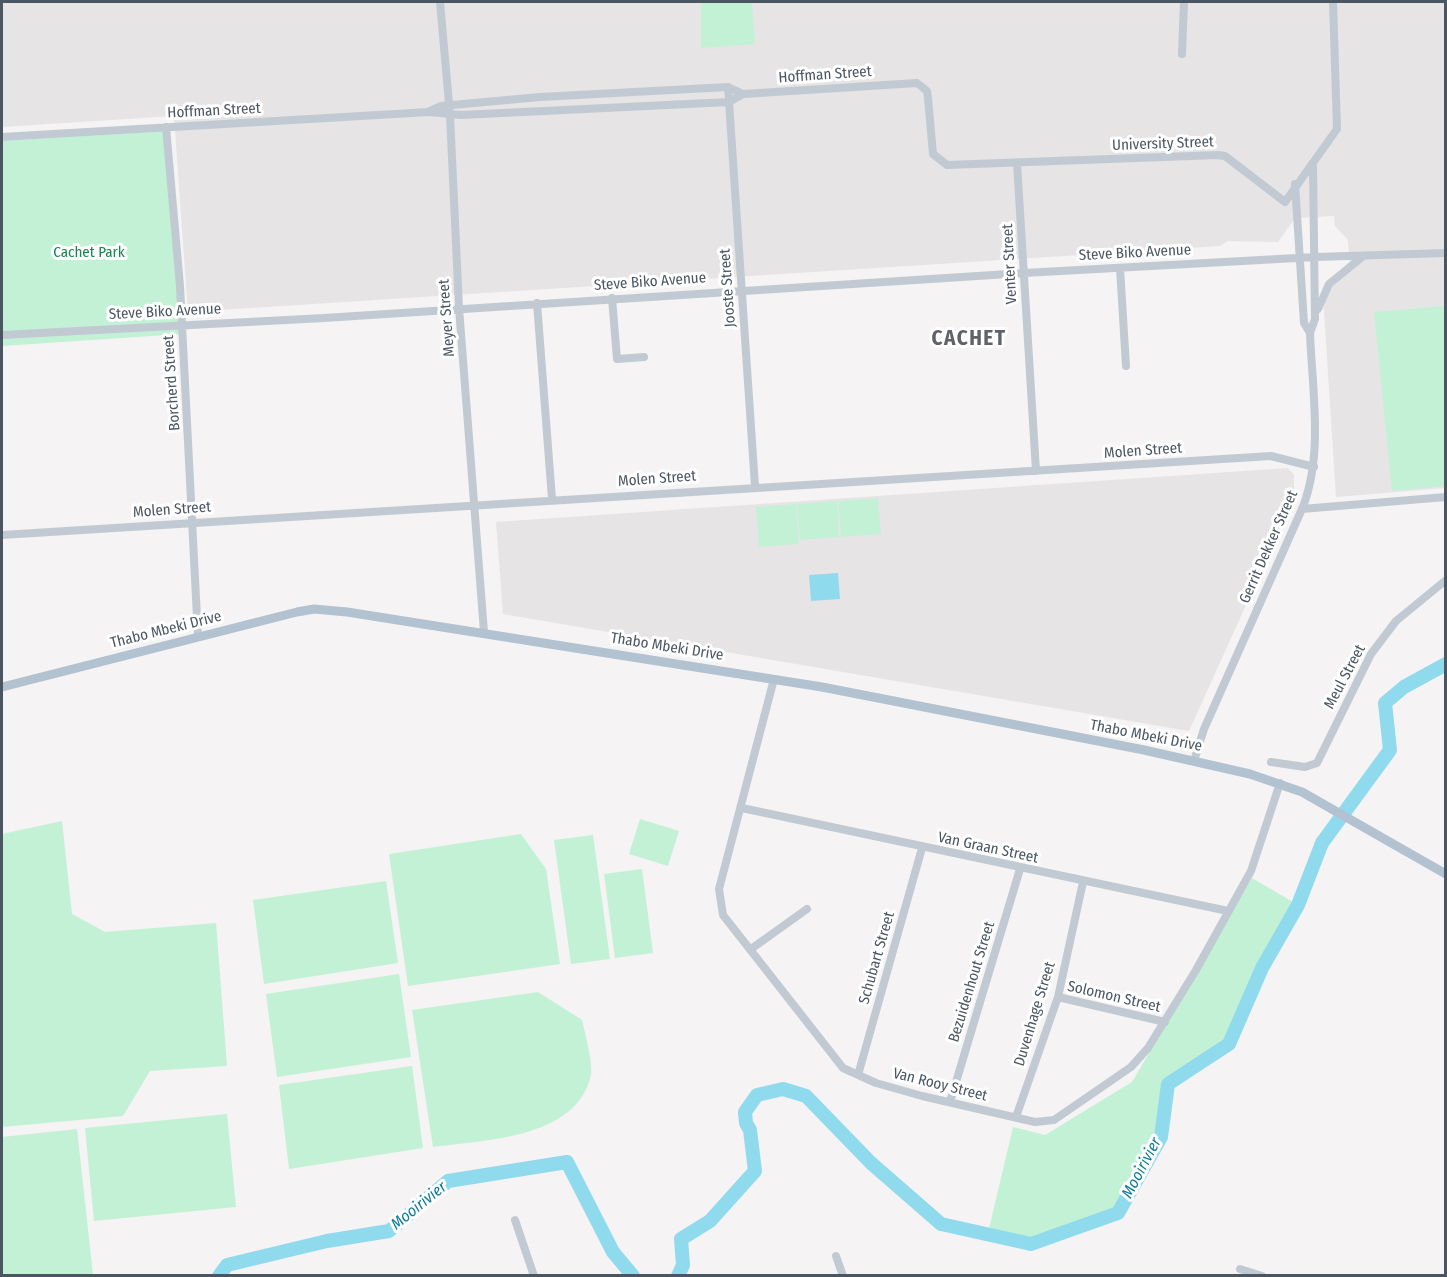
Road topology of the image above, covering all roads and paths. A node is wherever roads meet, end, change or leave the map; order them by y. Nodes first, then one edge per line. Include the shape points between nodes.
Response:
1 (440, 2) edge
2 (1184, 2) edge
3 (1333, 2) edge
4 (1182, 54) dead end
5 (909, 83) joint
6 (728, 87) junction
7 (743, 94) junction
8 (729, 102) junction
9 (449, 105) junction
10 (429, 112) junction
11 (450, 115) junction
12 (166, 127) junction
13 (2, 136) edge
14 (1017, 163) junction
15 (1312, 166) junction
16 (1295, 184) junction
17 (1446, 253) edge
18 (1315, 256) junction
19 (1363, 257) junction
20 (1300, 258) junction
21 (1120, 268) junction
22 (1024, 273) junction
23 (742, 290) junction
24 (612, 298) junction
25 (537, 303) junction
26 (459, 308) junction
27 (1315, 319) junction
28 (182, 325) junction
29 (1310, 333) junction
30 (2, 335) edge
31 (644, 357) dead end
32 (1126, 366) dead end
33 (1314, 467) junction
34 (1036, 471) junction
35 (755, 486) junction
36 (1446, 497) edge
37 (552, 499) junction
38 (476, 504) junction
39 (1302, 509) junction
40 (194, 522) junction
41 (2, 535) edge
42 (1446, 580) edge
43 (484, 632) junction
44 (198, 637) junction
45 (774, 679) junction
46 (2, 687) edge
47 (1194, 761) junction
48 (1271, 762) dead end
49 (1280, 783) junction
50 (742, 808) junction
51 (922, 848) junction
52 (1020, 869) junction
53 (1446, 874) edge
54 (1083, 882) junction
55 (807, 909) dead end
56 (1228, 911) junction
57 (751, 949) junction
58 (1058, 998) junction
59 (1165, 1022) junction
60 (858, 1075) junction
61 (950, 1102) junction
62 (1016, 1117) junction
63 (515, 1220) dead end
64 (836, 1256) dead end
65 (1240, 1269) dead end
66 (534, 1275) edge
67 (843, 1275) edge
68 (1262, 1275) edge

1 - 9 street, Meyer Street
2 - 4 street
3 - 15 street, University Street via 1337,129
5 - 7 street, Hoffman Street
5 - 14 street, University Street via 917,83 927,91 933,154 941,163
6 - 7 street, Hoffman Street
6 - 8 street, Jooste Street
6 - 9 street, Hoffman Street
7 - 8 street, Hoffman Street
8 - 11 street, Hoffman Street
8 - 23 street, Jooste Street
9 - 10 street, Hoffman Street
9 - 11 street, Meyer Street
10 - 11 street, Hoffman Street
10 - 12 street, Hoffman Street
11 - 26 street, Meyer Street
12 - 13 street, Hoffman Street
12 - 28 street, Borcherd Street
14 - 16 street, University Street via 1218,155 1225,156 1285,202
14 - 22 street, Venter Street
15 - 16 street, University Street
15 - 18 street, Gerrit Dekker Street
16 - 20 street, Gerrit Dekker Street
17 - 19 street, Steve Biko Avenue
18 - 19 street, Steve Biko Avenue
18 - 20 street, Steve Biko Avenue
18 - 27 street, Gerrit Dekker Street
19 - 27 street via 1329,284
20 - 21 street, Steve Biko Avenue
20 - 29 street, Gerrit Dekker Street via 1304,323
21 - 22 street, Steve Biko Avenue
21 - 32 street
22 - 23 street, Steve Biko Avenue
22 - 34 street, Venter Street
23 - 24 street, Steve Biko Avenue
23 - 35 street, Jooste Street
24 - 25 street, Steve Biko Avenue
24 - 31 street via 616,359
25 - 26 street, Steve Biko Avenue
25 - 37 street
26 - 28 street, Steve Biko Avenue
26 - 38 street, Meyer Street
27 - 29 street, Gerrit Dekker Street
28 - 30 street, Steve Biko Avenue
28 - 40 street, Borcherd Street
29 - 33 street, Gerrit Dekker Street
33 - 34 street, Molen Street via 1271,456
33 - 39 street, Gerrit Dekker Street
34 - 35 street, Molen Street
35 - 37 street, Molen Street
36 - 39 street
37 - 38 street, Molen Street
38 - 40 street, Molen Street
38 - 43 street, Meyer Street
39 - 47 street, Gerrit Dekker Street via 1233,660
40 - 41 street, Molen Street
40 - 44 street, Borcherd Street
42 - 48 street, Meul Street via 1396,621 1371,654 1317,762 1305,767
43 - 44 main road, Thabo Mbeki Drive via 314,609
43 - 45 main road, Thabo Mbeki Drive
44 - 46 main road, Thabo Mbeki Drive
45 - 47 main road, Thabo Mbeki Drive
45 - 50 street, Van Rooy Street
47 - 49 main road, Thabo Mbeki Drive
49 - 53 main road, Thabo Mbeki Drive
49 - 56 street, Van Rooy Street via 1254,863
50 - 51 street, Van Graan Street
50 - 57 street, Van Rooy Street via 719,890 723,915
51 - 52 street, Van Graan Street
51 - 60 street, Schubart Street
52 - 54 street, Van Graan Street
52 - 61 street, Bezuidenhout Street
54 - 56 street, Van Graan Street
54 - 58 street, Duvenhage Street
55 - 57 street
56 - 59 street, Van Rooy Street
57 - 60 street, Van Rooy Street via 843,1068
58 - 59 street, Solomon Street
58 - 62 street, Duvenhage Street
59 - 62 street, Van Rooy Street via 1131,1067 1054,1120 1035,1122
60 - 61 street, Van Rooy Street
61 - 62 street, Van Rooy Street
63 - 66 street
64 - 67 street
65 - 68 street

